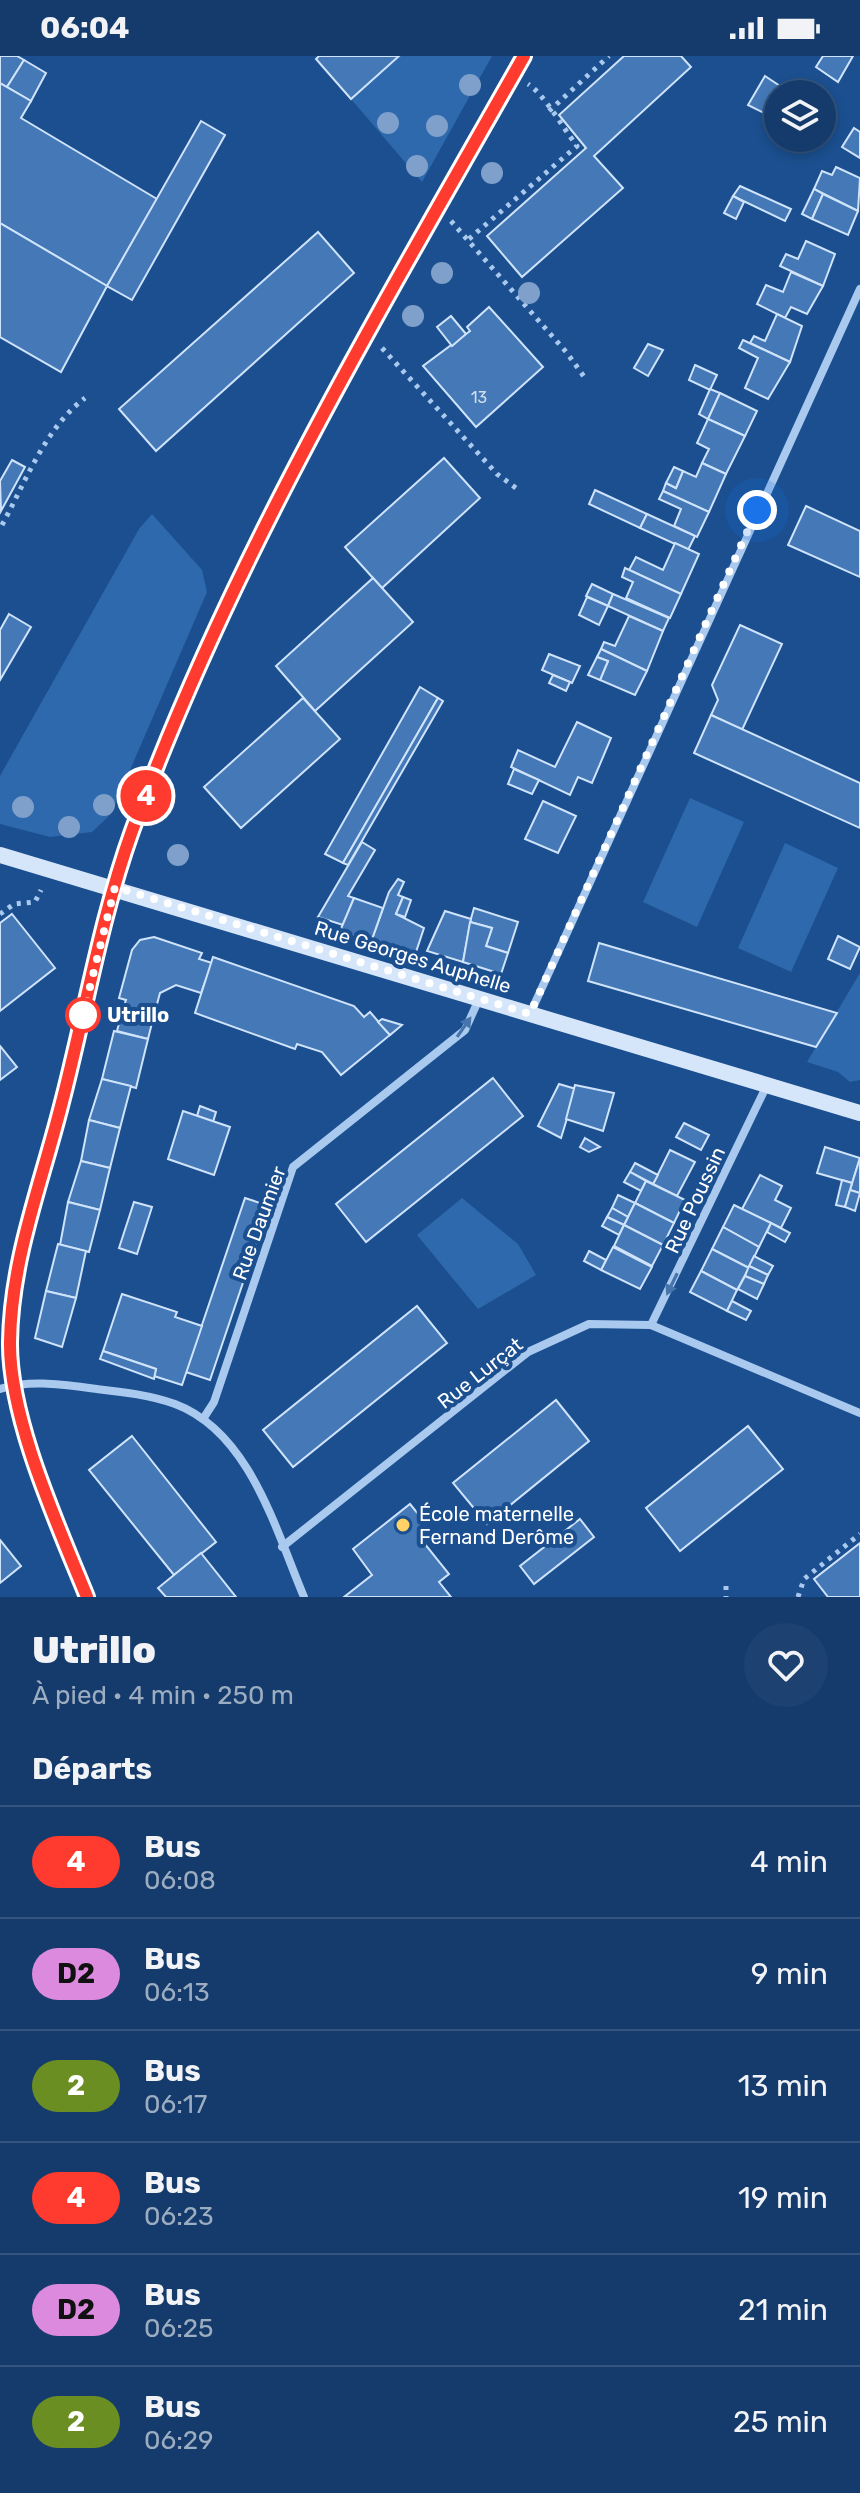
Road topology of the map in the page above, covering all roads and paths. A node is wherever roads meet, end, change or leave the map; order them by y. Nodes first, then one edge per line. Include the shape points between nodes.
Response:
1 (524, 56) edge
2 (609, 56) edge
3 (513, 74) junction
4 (549, 111) junction
5 (436, 213) junction
6 (469, 239) junction
7 (860, 289) edge
8 (851, 307) junction
9 (860, 311) edge
10 (370, 334) junction
11 (585, 378) dead end
12 (85, 398) dead end
13 (520, 491) dead end
14 (2, 525) edge
15 (0, 855) edge
16 (51, 870) junction
17 (115, 887) junction
18 (0, 914) edge
19 (479, 999) junction
20 (530, 1014) junction
21 (766, 1087) junction
22 (860, 1113) edge
23 (651, 1325) junction
24 (16, 1383) junction
25 (0, 1389) edge
26 (860, 1413) edge
27 (203, 1419) junction
28 (860, 1534) edge
29 (282, 1547) junction
30 (726, 1586) dead end
31 (87, 1597) edge
32 (304, 1597) edge
33 (726, 1597) edge
34 (798, 1597) edge

1 - 3 street
2 - 4 path
3 - 4 path via 541,92
3 - 5 street
4 - 6 path via 577,146
5 - 6 path
5 - 10 street
6 - 11 path
7 - 8 street
8 - 9 street
8 - 20 street
10 - 13 path via 497,474
10 - 17 street via 243,569 139,814
12 - 14 path via 50,438
15 - 16 street, Rue Georges Auphelle
16 - 17 street, Rue Georges Auphelle
16 - 18 path via 35,902 14,904
17 - 19 street, Rue Georges Auphelle
17 - 24 street via 16,1272 10,1346
19 - 20 street, Rue Georges Auphelle
27 -> 19 street, Rue Daumier via 214,1402 293,1167 465,1030
20 - 21 street, Rue Georges Auphelle
21 - 22 street, Rue Georges Auphelle
21 -> 23 street, Rue Poussin
23 - 26 street, Rue Lurçat
23 - 29 street, Rue Lurçat via 589,1324 528,1352
24 - 25 street
24 - 27 street via 140,1394
24 - 31 street via 18,1406 55,1520
27 - 29 street via 246,1464
28 - 34 path via 804,1579
29 - 32 street
30 - 33 path

